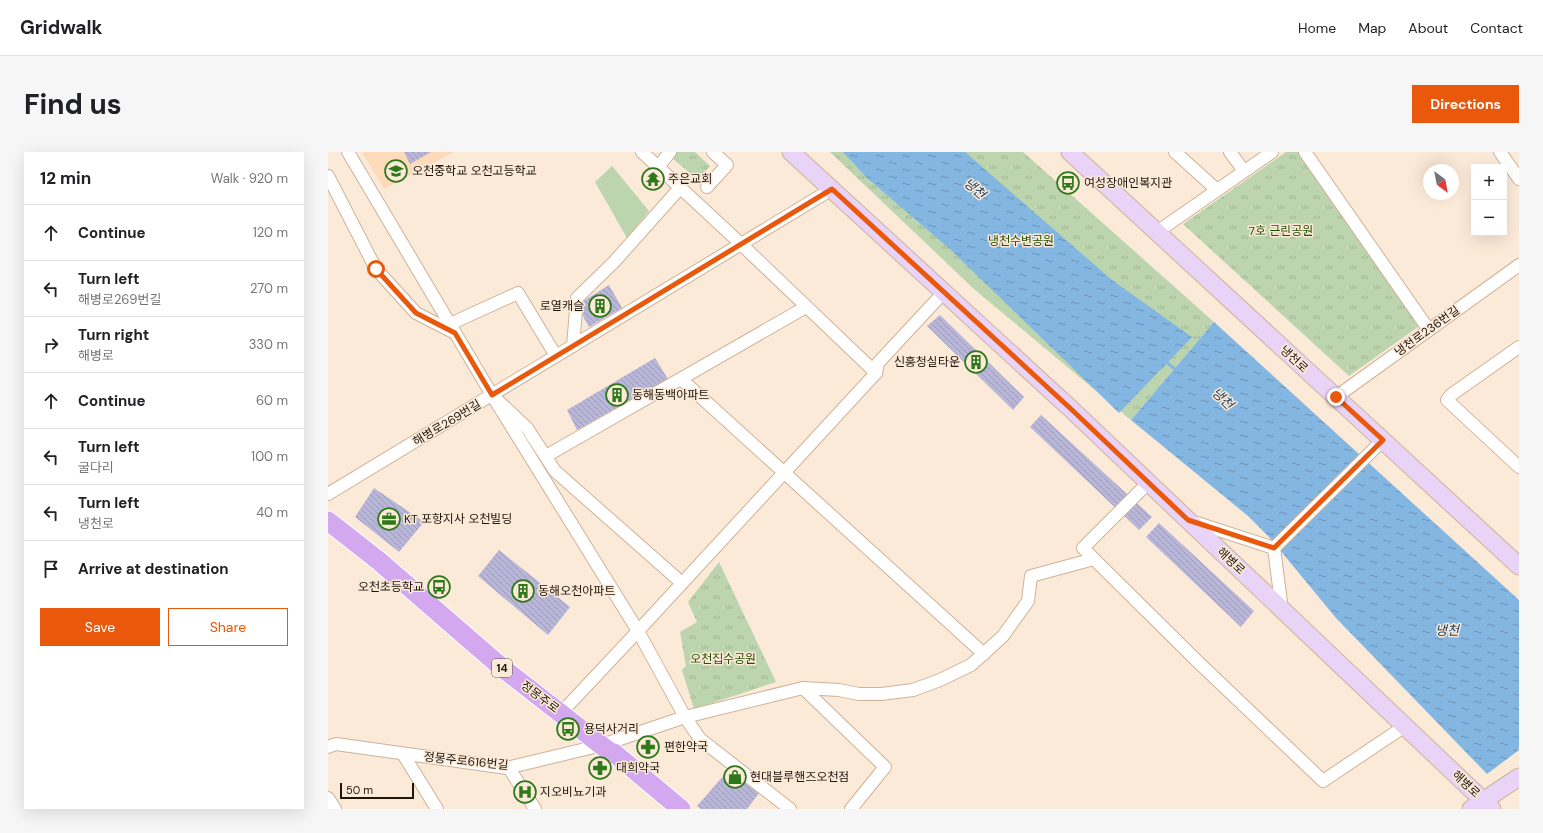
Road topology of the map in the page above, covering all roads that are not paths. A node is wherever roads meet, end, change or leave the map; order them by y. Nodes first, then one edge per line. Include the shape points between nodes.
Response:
1 (348, 152) edge
2 (642, 152) edge
3 (670, 152) edge
4 (713, 152) edge
5 (791, 152) edge
6 (1070, 152) edge
7 (1175, 152) edge
8 (1230, 152) edge
9 (1272, 152) edge
10 (1305, 152) edge
11 (1500, 152) edge
12 (658, 167) junction
13 (1244, 172) junction
14 (328, 176) edge
15 (1519, 179) edge
16 (707, 187) dead end
17 (680, 188) junction
18 (832, 189) junction
19 (1217, 190) junction
20 (1157, 232) junction
21 (741, 244) junction
22 (1519, 265) edge
23 (944, 292) junction
24 (806, 307) junction
25 (453, 328) junction
26 (1429, 330) junction
27 (572, 346) junction
28 (1519, 347) edge
29 (556, 356) junction
30 (876, 373) junction
31 (681, 379) junction
32 (492, 395) junction
33 (1336, 397) junction
34 (1383, 440) junction
35 (546, 456) junction
36 (1519, 467) edge
37 (784, 473) junction
38 (1148, 483) junction
39 (328, 494) edge
40 (1188, 520) junction
41 (328, 521) edge
42 (1275, 547) junction
43 (1094, 559) junction
44 (1519, 566) edge
45 (682, 583) junction
46 (1282, 610) junction
47 (638, 631) junction
48 (984, 654) junction
49 (803, 688) junction
50 (561, 713) junction
51 (685, 717) junction
52 (1405, 726) junction
53 (602, 745) junction
54 (328, 747) edge
55 (403, 754) junction
56 (509, 768) junction
57 (1519, 777) edge
58 (328, 798) edge
59 (1482, 806) edge
60 (675, 807) edge
61 (334, 809) edge
62 (436, 809) edge
63 (535, 809) edge
64 (790, 809) edge
65 (851, 809) edge

1 - 25 street
2 - 12 street
3 - 12 street
4 - 16 street via 727,165
5 - 18 main road, 해병로
6 - 20 main road, 냉천로
7 - 19 street
8 - 13 street
9 - 13 street
10 - 26 street
11 - 15 street
12 - 17 street
13 - 19 street
14 - 25 street via 376,269 416,313
17 - 21 street
17 - 27 street via 614,262 577,298
18 - 21 street, 해병로269번길
18 - 23 main road, 해병로
19 - 20 street
20 - 33 main road, 냉천로
21 - 24 street
21 - 27 street, 해병로269번길
22 - 26 street, 냉천로236번길
23 - 30 street via 878,363
23 - 38 main road, 해병로
24 - 30 street
24 - 31 street
25 - 29 street via 518,293
25 - 32 street
26 - 33 street, 냉천로236번길
27 - 29 street, 해병로269번길
28 - 36 street via 1446,400
29 - 32 street, 해병로269번길
30 - 37 street
31 - 35 street
31 - 37 street
32 - 35 street via 527,428
32 - 39 street, 해병로269번길
32 - 47 street
33 - 34 main road, 냉천로
34 - 42 street
34 - 44 main road, 냉천로
35 - 45 street via 555,471
37 - 45 street
37 - 48 street
38 - 40 main road, 해병로
38 - 43 street via 1083,548
40 - 42 street
40 - 46 main road, 해병로
41 - 50 main road, 정몽주로 / 14 via 379,561 500,666
42 - 46 street
43 - 48 street, 정몽주로616번길 via 1032,576 1028,601 1003,636
43 - 52 street via 1197,662 1323,781
45 - 47 street
46 - 52 main road, 해병로
47 - 50 street
47 - 51 street
48 - 49 street, 정몽주로616번길 via 972,665 913,690 860,694
49 - 51 street, 정몽주로616번길
49 - 65 street via 886,767
50 - 53 main road, 정몽주로 / 14
51 - 53 street, 정몽주로616번길
51 - 64 street via 700,739
52 - 59 main road, 해병로
53 - 56 street, 정몽주로616번길
53 - 60 main road, 정몽주로 / 14
54 - 55 street, 정몽주로616번길 via 336,744
55 - 56 street, 정몽주로616번길
55 - 62 street
56 - 63 street
57 - 59 main road
58 - 61 street

